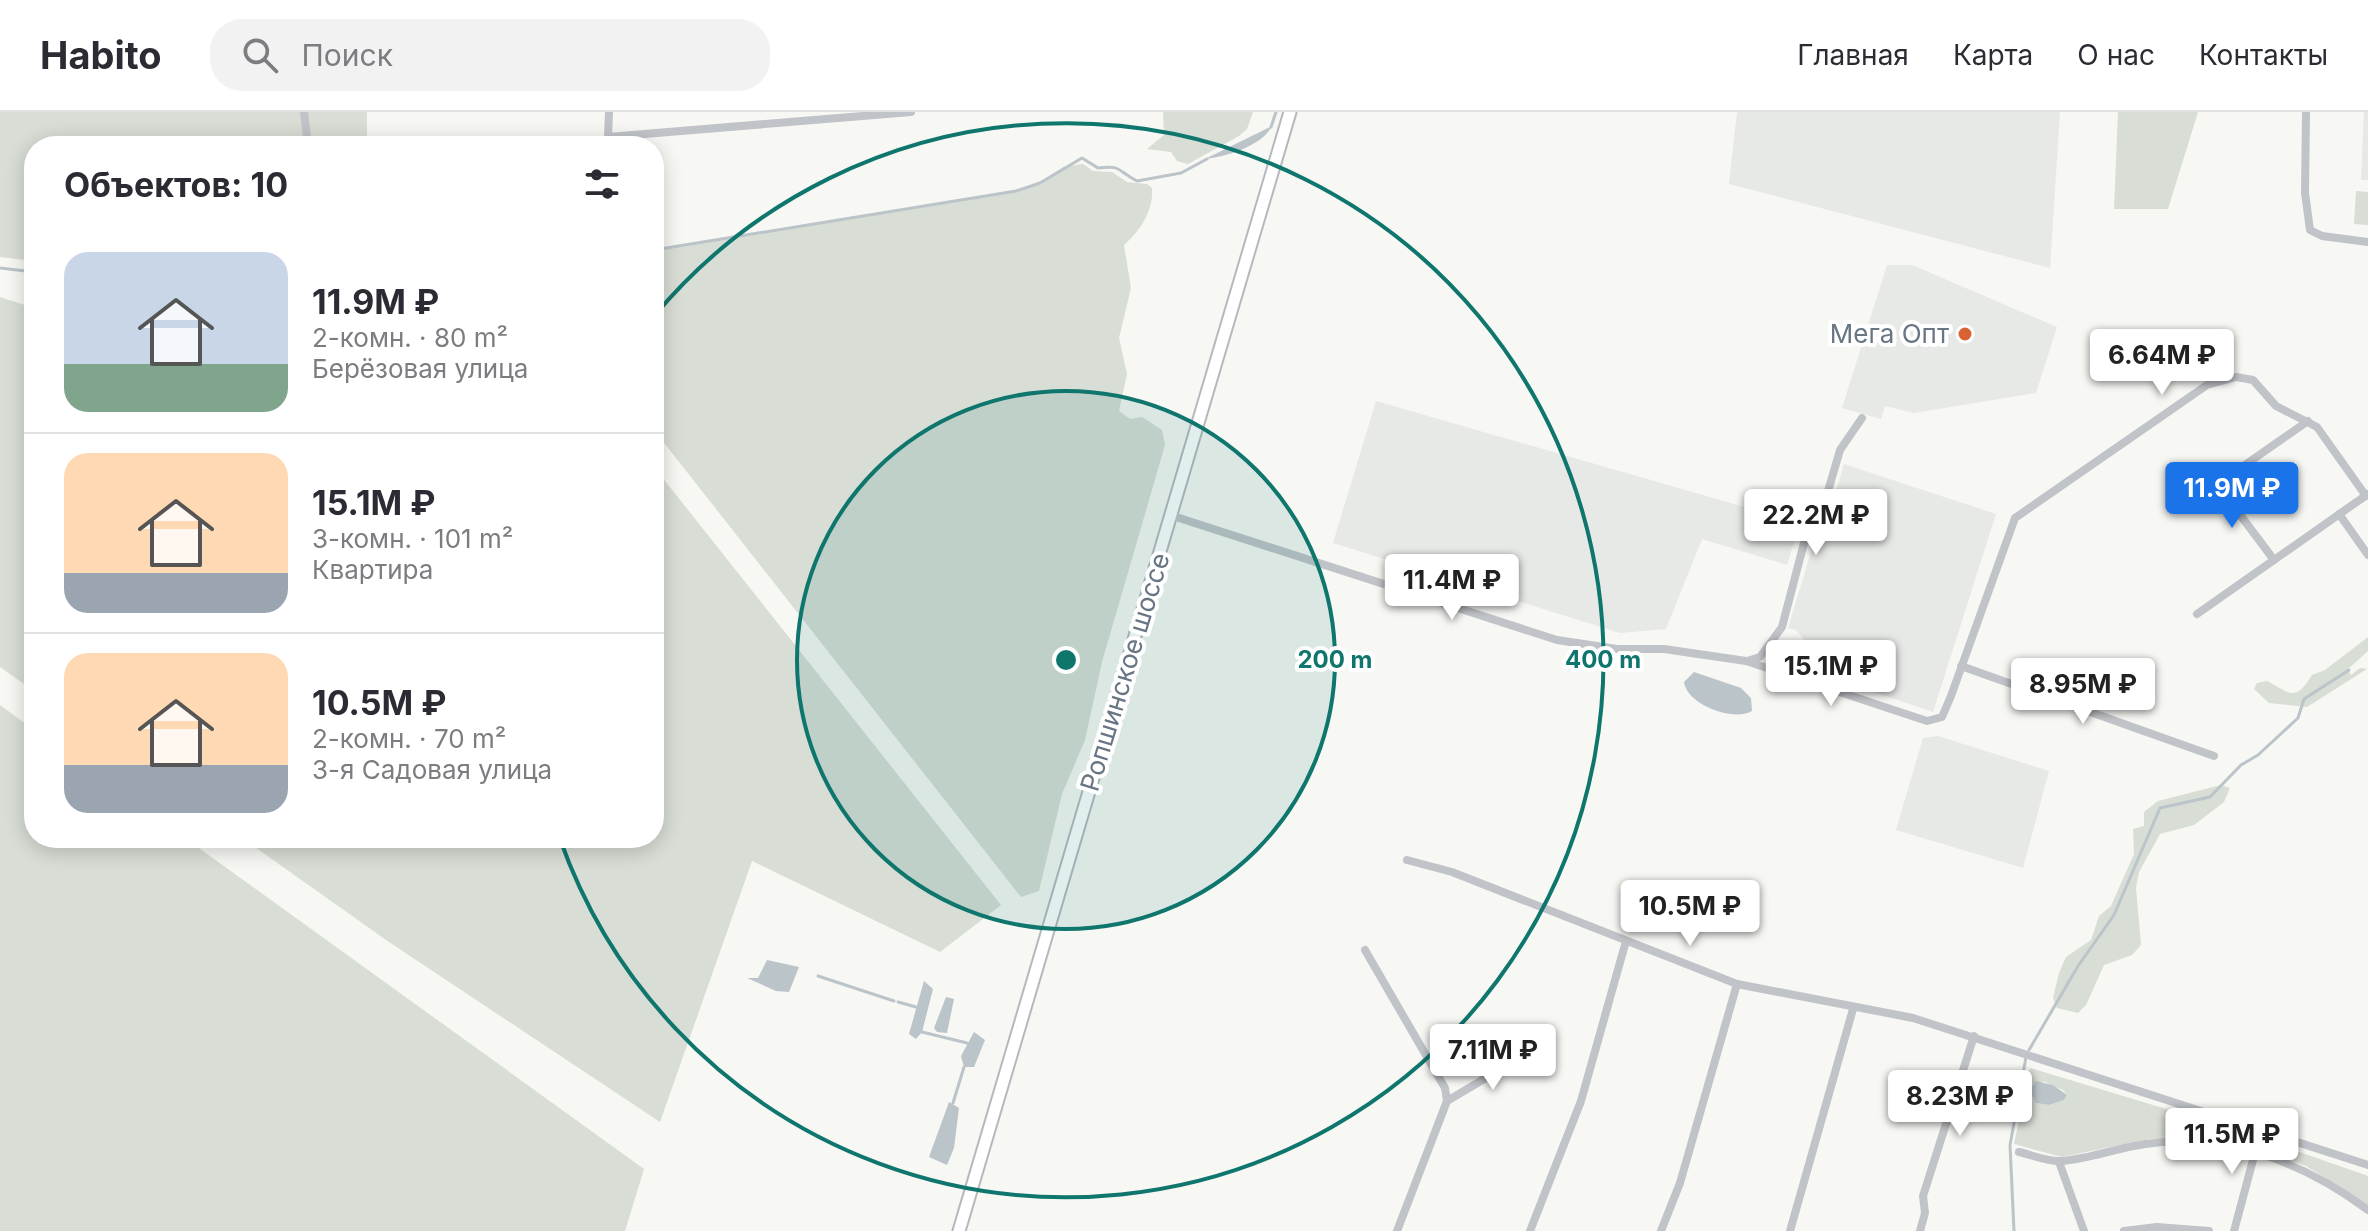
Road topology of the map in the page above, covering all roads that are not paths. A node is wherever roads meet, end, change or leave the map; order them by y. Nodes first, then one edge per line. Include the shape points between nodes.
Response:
1 (304, 112) edge
2 (609, 112) edge
3 (911, 112) edge
4 (1290, 112) edge
5 (2306, 112) edge
6 (890, 113) edge
7 (307, 136) edge
8 (608, 136) edge
9 (620, 136) edge
10 (2368, 242) edge
11 (1862, 418) dead end
12 (2308, 421) junction
13 (2204, 494) junction
14 (2367, 495) edge
15 (2182, 509) dead end
16 (2339, 514) junction
17 (1173, 516) junction
18 (2368, 555) edge
19 (2274, 560) junction
20 (2197, 614) dead end
21 (1746, 661) junction
22 (1961, 666) junction
23 (2214, 756) dead end
24 (1407, 860) dead end
25 (1626, 941) junction
26 (1365, 950) dead end
27 (1737, 984) junction
28 (1853, 1009) junction
29 (1974, 1036) junction
30 (1523, 1056) dead end
31 (1447, 1101) junction
32 (2261, 1130) junction
33 (2019, 1152) dead end
34 (2255, 1152) junction
35 (2059, 1162) junction
36 (2368, 1165) edge
37 (2368, 1210) edge
38 (959, 1231) edge
39 (1397, 1231) edge
40 (1530, 1231) edge
41 (1661, 1231) edge
42 (1790, 1231) edge
43 (1920, 1231) edge
44 (2084, 1231) edge
45 (2124, 1231) edge
46 (2209, 1231) edge
47 (2234, 1231) edge

1 - 7 street
2 - 8 street
3 - 6 street
4 - 17 main road, Ропшинское шоссе
5 - 10 street via 2310,230
6 - 9 street
11 - 21 street via 1840,450 1819,522 1804,543 1782,627 1760,657
12 - 13 street
12 - 14 street via 2324,433
12 - 22 street via 2276,406 2253,380 2236,377 2207,385 2015,518
13 - 15 street
13 - 19 street via 2215,505 2238,512
14 - 16 street
16 - 18 street
16 - 19 street
17 - 21 street via 1557,640
17 - 38 main road, Ропшинское шоссе
19 - 20 street
21 - 22 street via 1927,721 1942,717
22 - 23 street
24 - 25 street via 1452,872
25 - 27 street
25 - 40 street via 1581,1101
26 - 31 street via 1445,1088
27 - 28 street
27 - 41 street via 1680,1183
28 - 29 street via 1913,1018
28 - 42 street
29 - 32 street
29 - 43 street via 1923,1196
30 - 31 street
31 - 39 street
32 - 34 street
32 - 36 street
33 - 35 street
34 - 35 street via 2201,1142 2150,1143
34 - 37 street via 2305,1169
34 - 47 street
35 - 44 street
45 - 46 street

